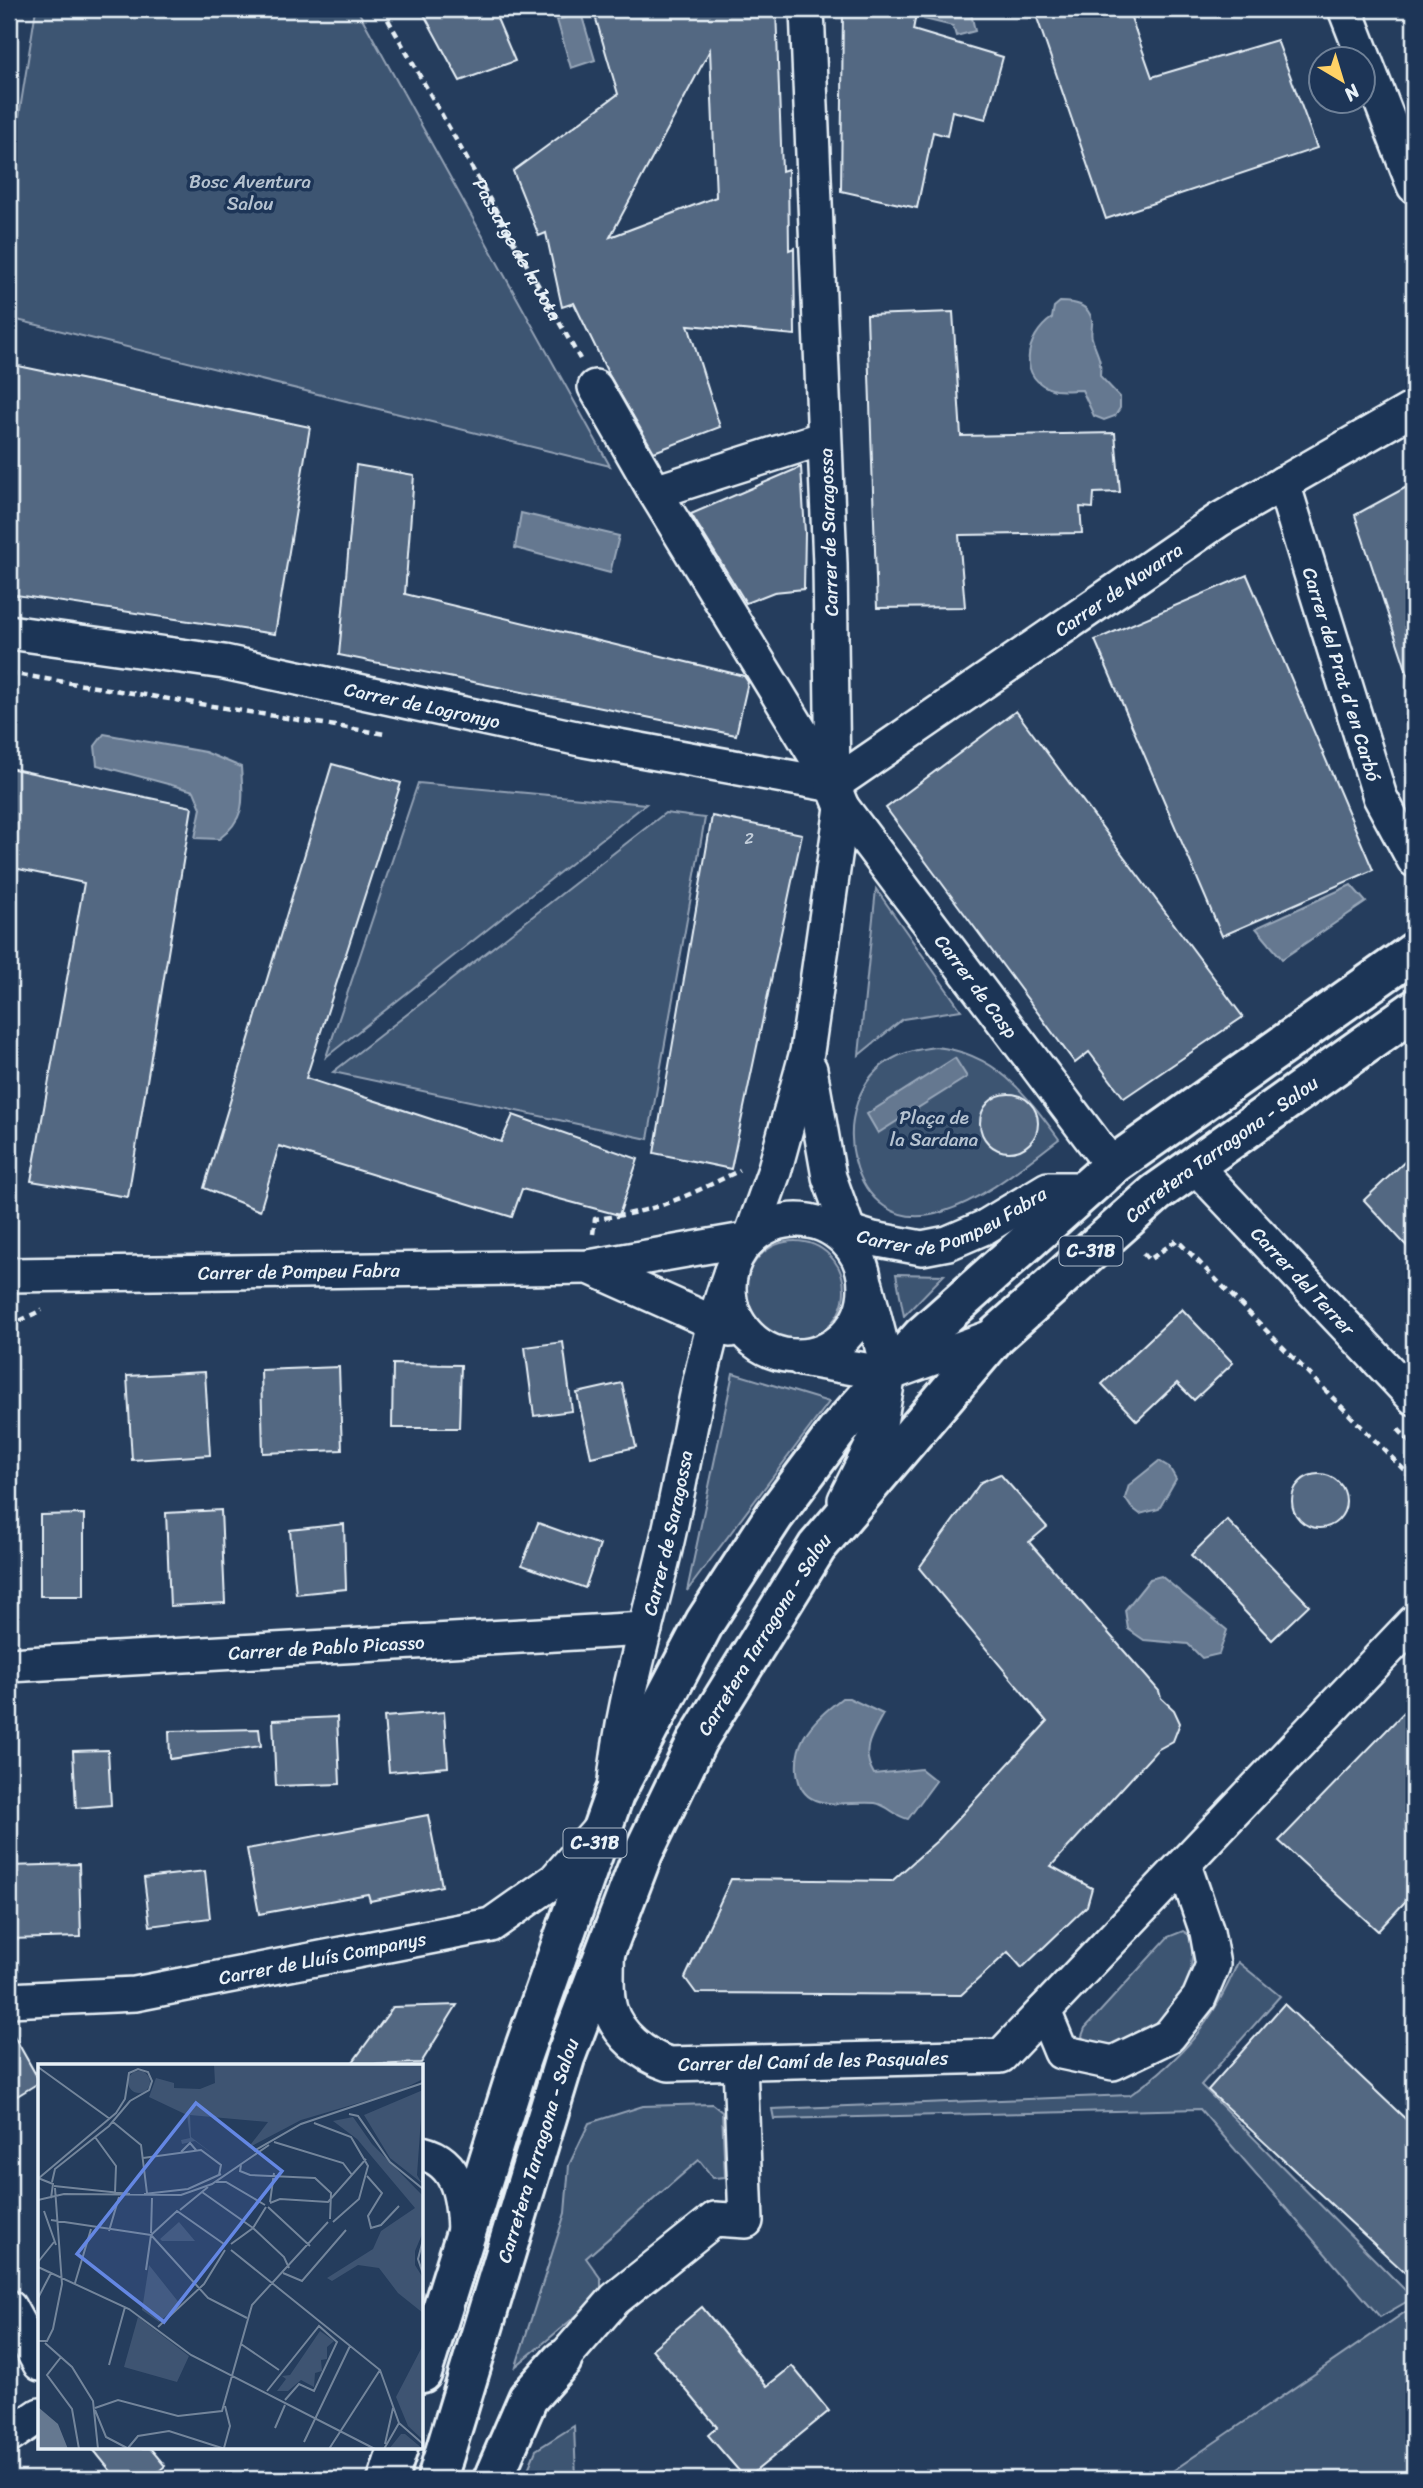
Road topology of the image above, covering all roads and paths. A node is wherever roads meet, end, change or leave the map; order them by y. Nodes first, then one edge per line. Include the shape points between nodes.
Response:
1 (382, 9) edge
2 (807, 9) edge
3 (1345, 9) edge
4 (1414, 186) edge
5 (596, 387) joint
6 (1414, 408) edge
7 (824, 438) junction
8 (1283, 483) junction
9 (655, 492) junction
10 (9, 632) edge
11 (837, 796) junction
12 (1414, 860) edge
13 (1414, 952) edge
14 (1414, 1010) edge
15 (807, 1052) junction
16 (1194, 1165) junction
17 (1099, 1177) junction
18 (750, 1239) junction
19 (857, 1253) junction
20 (589, 1267) junction
21 (730, 1271) junction
22 (9, 1275) edge
23 (713, 1321) junction
24 (997, 1335) junction
25 (757, 1344) junction
26 (788, 1356) junction
27 (889, 1374) junction
28 (1414, 1398) edge
29 (817, 1547) junction
30 (1414, 1622) edge
31 (645, 1629) junction
32 (9, 1665) edge
33 (607, 1812) junction
34 (1184, 1865) junction
35 (607, 1947) junction
36 (9, 2000) edge
37 (1044, 2011) junction
38 (740, 2064) junction
39 (424, 2154) edge
40 (464, 2238) junction
41 (9, 2307) edge
42 (38, 2360) edge
43 (562, 2360) joint
44 (424, 2367) edge
45 (38, 2416) edge
46 (9, 2436) edge
47 (397, 2450) edge
48 (440, 2471) edge
49 (388, 2479) edge
50 (493, 2479) edge

1 - 5 path, Passatge de la Jota
2 - 7 street, Carrer de Saragossa
3 - 4 street
5 - 9 street
6 - 8 street, Carrer de Navarra
7 - 9 street
7 - 11 street, Carrer de Saragossa
8 - 11 street, Carrer de Navarra via 1219,520
8 - 12 street, Carrer del Prat d'en Carbó via 1380,797
9 - 11 street
10 - 11 street, Carrer de Logronyo via 224,662
11 - 15 street, Carrer de Saragossa
11 - 17 street, Carrer de Casp
13 - 17 main road, C-31B
14 - 16 main road, Carretera Tarragona - Salou / C-31B
15 - 18 street, Carrer de Saragossa
15 - 19 street, Carrer de Saragossa via 829,1177
16 - 24 main road, Carretera Tarragona - Salou / C-31B
16 - 28 street, Carrer del Terrer
17 - 19 street, Carrer de Pompeu Fabra via 1048,1189 985,1227 948,1243 922,1248 873,1239
17 - 27 main road, C-31B via 922,1336
18 - 19 street, Carrer de Pompeu Fabra via 764,1228 798,1220 816,1223
18 - 20 street, Carrer de Pompeu Fabra
18 - 21 street
19 - 26 street via 862,1304 848,1333 831,1347 810,1355
19 - 27 street, Carrer de Saragossa
20 - 22 street, Carrer de Pompeu Fabra
20 - 23 street, Carrer de Pompeu Fabra
21 - 23 street, Carrer de Saragossa
21 - 25 street via 733,1312
23 - 25 street, Carrer de Pompeu Fabra
23 - 31 street, Carrer de Saragossa
24 - 27 street
24 - 29 main road, Carretera Tarragona - Salou / C-31B
25 - 26 street
26 - 27 street
27 - 29 street via 878,1434
27 - 33 main road, C-31B via 838,1430 705,1622
29 - 35 main road, Carretera Tarragona - Salou / C-31B via 697,1741 643,1853
30 - 34 street, Carrer del Camí de les Pasquales
31 - 32 street, Carrer de Pablo Picasso
31 - 33 street, Carrer de Saragossa via 618,1740
33 - 36 street, Carrer de Lluís Companys via 555,1880 491,1925 135,1994
33 - 40 main road, C-31B
34 - 37 street, Carrer del Camí de les Pasquales
34 - 37 street via 1213,1965 1199,1998 1169,2036 1113,2063 1061,2052
35 - 38 street, Carrer del Camí de les Pasquales via 610,2009 626,2035 648,2057 669,2064
35 - 48 main road, Carretera Tarragona - Salou / C-31B via 565,2058
37 - 38 street, Carrer del Camí de les Pasquales via 1001,2056
38 - 43 street via 746,2221 715,2219 615,2299
39 - 40 street via 446,2166 463,2196
40 - 44 main road, C-31B
41 - 42 street
43 - 50 main road via 528,2398
45 - 46 street
47 - 49 main road

